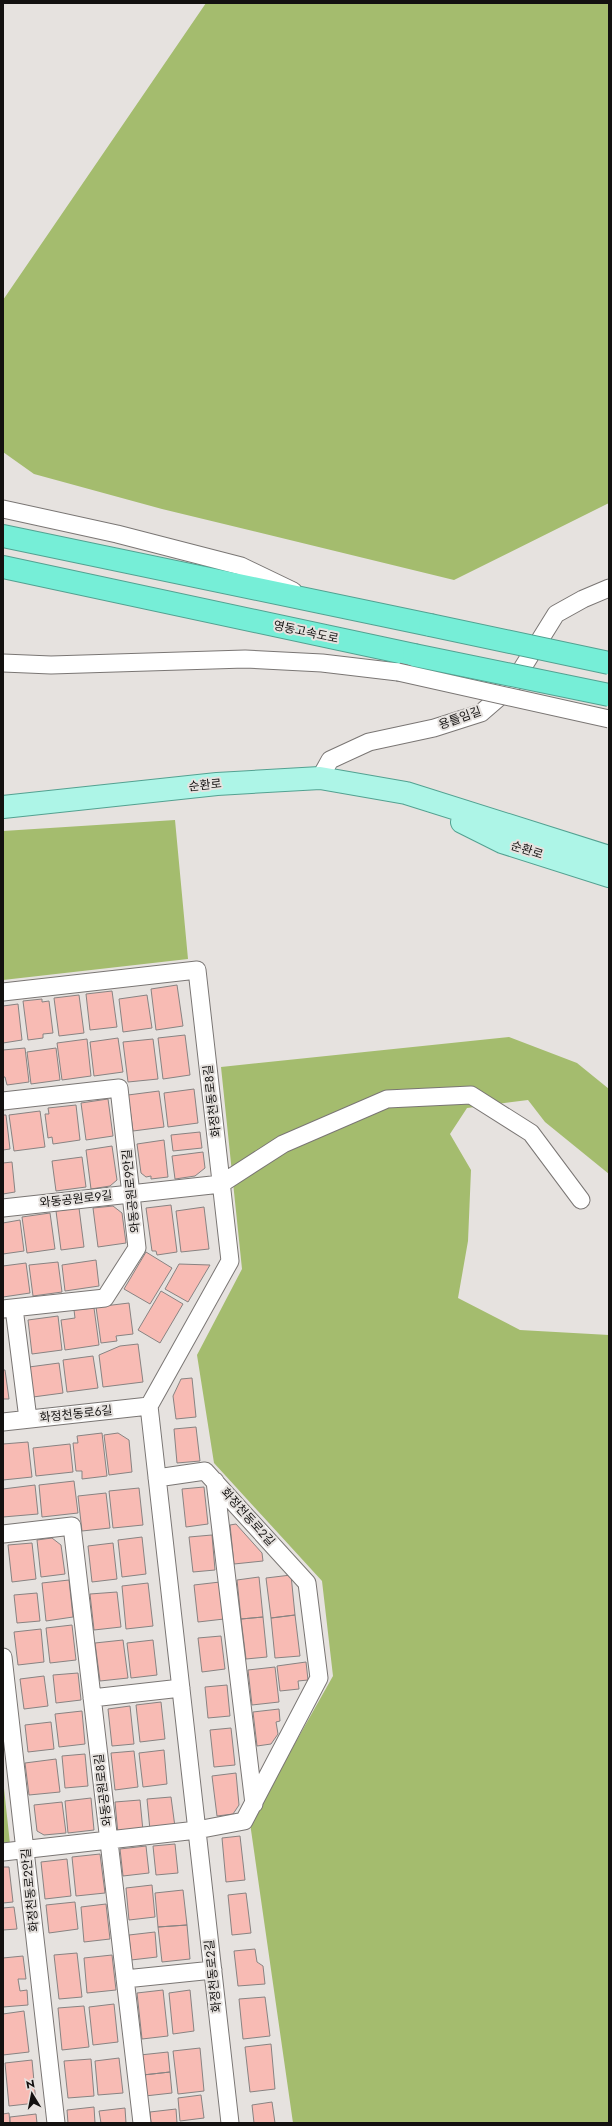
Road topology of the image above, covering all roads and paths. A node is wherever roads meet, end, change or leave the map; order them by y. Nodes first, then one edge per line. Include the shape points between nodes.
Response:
1 (3, 509) edge
2 (3, 536) edge
3 (3, 567) edge
4 (609, 588) edge
5 (313, 600) junction
6 (609, 663) edge
7 (3, 664) edge
8 (609, 696) edge
9 (609, 719) edge
10 (320, 778) junction
11 (406, 793) junction
12 (5, 806) edge
13 (609, 858) edge
14 (609, 876) edge
15 (3, 992) edge
16 (3, 1101) edge
17 (222, 1184) junction
18 (131, 1194) junction
19 (581, 1200) dead end
20 (3, 1208) edge
21 (9, 1308) edge
22 (149, 1406) junction
23 (28, 1419) junction
24 (3, 1422) edge
25 (157, 1478) junction
26 (215, 1481) junction
27 (3, 1534) edge
28 (3, 1657) edge
29 (181, 1688) junction
30 (92, 1698) junction
31 (254, 1804) junction
32 (197, 1830) junction
33 (109, 1840) junction
34 (25, 1849) junction
35 (3, 1852) edge
36 (213, 1970) junction
37 (125, 1979) junction
38 (56, 2123) edge
39 (142, 2123) edge
40 (230, 2123) edge

1 - 5 street via 117,534 241,566
2 - 5 highway
3 - 8 highway, 영동고속도로, bridge
4 - 10 street, 용틀임길 via 556,614 510,688 481,713 434,728 369,742 330,760
5 - 6 highway, bridge
7 - 9 street, bridge via 245,659 322,663 398,672
10 - 11 main road, 순환로
10 - 12 main road, 순환로 via 217,784
11 - 13 main road, 순환로
11 - 14 main road, 순환로 via 502,842
15 - 17 street, 화정천동로8길 via 197,970
16 - 18 street, 와동공원로9안길 via 119,1088
17 - 18 street, 와동공원로9길
17 - 19 street via 283,1144 387,1099 471,1095 530,1133
17 - 22 street, 화정천동로8길 via 230,1261
18 - 20 street, 와동공원로9길
18 - 21 street, 와동공원로9안길 via 137,1248 106,1298
21 - 23 street
22 - 23 street, 화정천동로6길
22 - 25 street, 화정천동로2길
23 - 24 street, 화정천동로6길
25 - 26 street via 205,1471
25 - 29 street, 화정천동로2길
26 - 31 street, 화정천동로2길
26 - 31 street, 화정천동로2길 via 307,1583 319,1678
27 - 30 street, 와동공원로8길 via 72,1526
28 - 34 street, 화정천동로2안길
29 - 30 street
29 - 32 street, 화정천동로2길
30 - 33 street, 와동공원로8길
31 - 32 street, 화정천동로2길 via 244,1822
32 - 33 street
32 - 36 street, 화정천동로2길
33 - 34 street
33 - 37 street, 와동공원로8길
34 - 35 street
34 - 38 street, 화정천동로2안길
36 - 37 street
36 - 40 street, 화정천동로2길
37 - 39 street, 와동공원로8길

